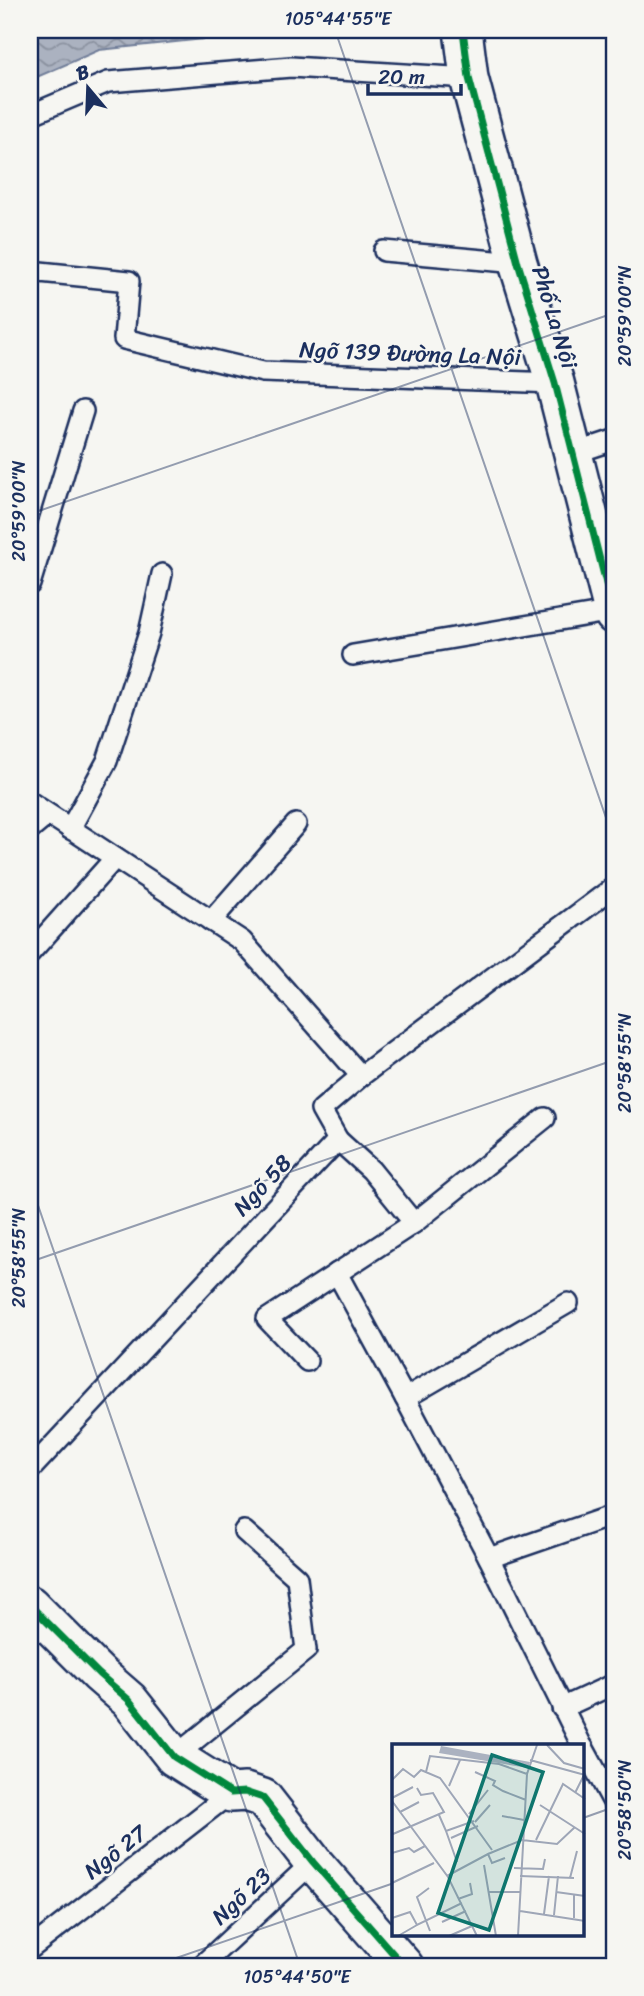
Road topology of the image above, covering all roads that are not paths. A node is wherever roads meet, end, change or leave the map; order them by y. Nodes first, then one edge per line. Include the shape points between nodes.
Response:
1 (463, 30) edge
2 (469, 78) junction
3 (30, 115) edge
4 (384, 251) dead end
5 (518, 262) junction
6 (30, 271) edge
7 (555, 383) junction
8 (83, 411) dead end
9 (614, 440) edge
10 (572, 454) junction
11 (162, 574) dead end
12 (30, 584) edge
13 (614, 613) edge
14 (353, 655) dead end
15 (30, 802) edge
16 (48, 815) junction
17 (296, 824) dead end
18 (70, 829) junction
19 (30, 830) edge
20 (115, 858) junction
21 (614, 887) edge
22 (211, 921) junction
23 (30, 953) edge
24 (361, 1076) junction
25 (545, 1118) dead end
26 (338, 1140) junction
27 (414, 1223) junction
28 (337, 1273) junction
29 (568, 1303) dead end
30 (307, 1361) dead end
31 (405, 1398) junction
32 (30, 1470) edge
33 (614, 1515) edge
34 (244, 1531) dead end
35 (489, 1558) junction
36 (30, 1605) edge
37 (614, 1684) edge
38 (562, 1708) junction
39 (581, 1744) edge
40 (584, 1750) edge
41 (174, 1757) junction
42 (230, 1793) junction
43 (614, 1804) edge
44 (313, 1862) junction
45 (30, 1949) edge
46 (201, 1966) edge
47 (404, 1966) edge

1 - 2 street, Phố La Nội
2 - 3 lane via 291,67 108,82
2 - 5 street, Phố La Nội
4 - 5 lane
5 - 7 street, Phố La Nội
6 - 7 lane, Ngõ 139 Đường La Nội via 129,281 124,339 263,372
7 - 10 street, Phố La Nội
8 - 12 lane
9 - 10 lane
10 - 13 street, Phố La Nội
11 - 18 lane via 149,633 107,761
13 - 14 lane
15 - 16 lane
16 - 18 lane
16 - 19 lane
17 - 22 lane
18 - 20 lane
20 - 22 lane
20 - 23 lane
21 - 24 lane
22 - 24 lane via 242,941
24 - 26 lane via 321,1110
25 - 27 lane
26 - 27 lane via 371,1170
26 - 32 lane, Ngõ 58
27 - 28 lane
28 - 30 lane via 267,1319
28 - 31 lane
29 - 31 lane
31 - 35 lane
33 - 35 lane
34 - 41 lane via 298,1578 306,1650
35 - 38 lane
36 - 41 street via 129,1700
37 - 38 lane
38 - 39 lane
40 - 43 lane
41 - 42 street
42 - 44 street via 263,1798
42 - 45 lane, Ngõ 27
44 - 46 lane, Ngõ 23
44 - 47 street

